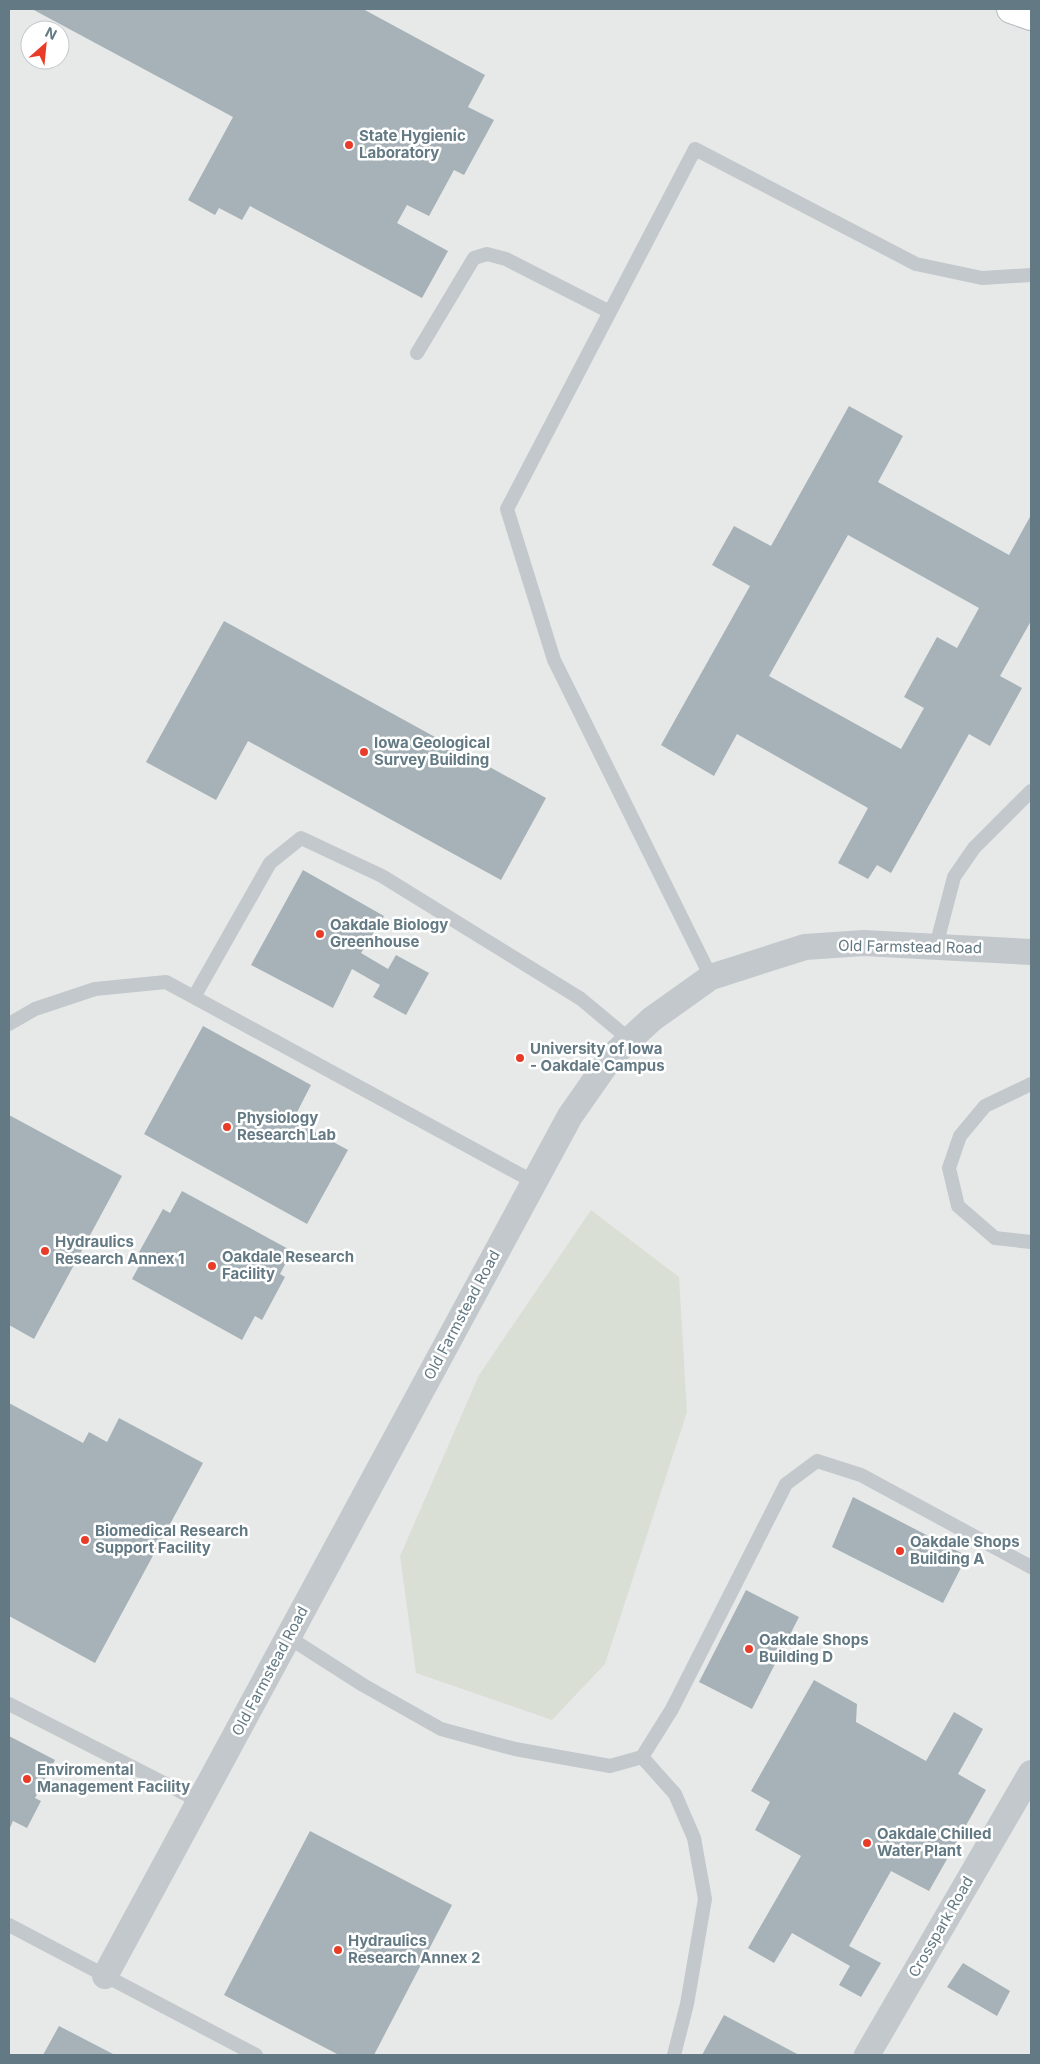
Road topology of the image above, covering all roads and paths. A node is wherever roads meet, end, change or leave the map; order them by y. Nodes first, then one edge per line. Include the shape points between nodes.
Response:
1 (1011, 9) edge
2 (1031, 16) edge
3 (1031, 275) edge
4 (610, 312) junction
5 (417, 354) dead end
6 (1031, 791) edge
7 (936, 946) junction
8 (1031, 952) edge
9 (711, 977) junction
10 (194, 997) junction
11 (9, 1024) edge
12 (630, 1040) junction
13 (1031, 1084) edge
14 (534, 1182) junction
15 (1031, 1242) edge
16 (1031, 1568) edge
17 (288, 1637) junction
18 (9, 1704) edge
19 (642, 1757) junction
20 (1031, 1772) edge
21 (199, 1801) junction
22 (9, 1925) edge
23 (105, 1976) junction
24 (256, 2055) edge
25 (674, 2055) edge
26 (867, 2055) edge

1 - 2 main road
3 - 4 lane via 982,278 916,264 695,149
4 - 5 lane via 506,258 487,254 474,258
4 - 9 lane via 507,509 554,660
6 - 7 lane via 974,848 954,877
7 - 8 street, Old Farmstead Road
7 - 9 street, Old Farmstead Road via 864,943 805,947
9 - 12 street, Old Farmstead Road via 652,1019
10 - 11 lane via 166,982 95,989 34,1010
10 - 12 lane via 270,863 301,838 382,876 580,999
10 - 14 lane
12 - 14 street, Old Farmstead Road via 612,1056 570,1116
13 - 15 lane via 986,1106 960,1136 949,1168 958,1206 995,1238
14 - 17 street, Old Farmstead Road
16 - 19 lane via 861,1475 816,1461 786,1484 672,1709
17 - 19 lane via 441,1729 515,1750 610,1766
17 - 21 street, Old Farmstead Road
18 - 21 lane
19 - 25 lane via 675,1794 694,1838 705,1899 687,2004
20 - 26 street, Crosspark Road
21 - 23 street, Old Farmstead Road
22 - 23 lane
23 - 24 lane

